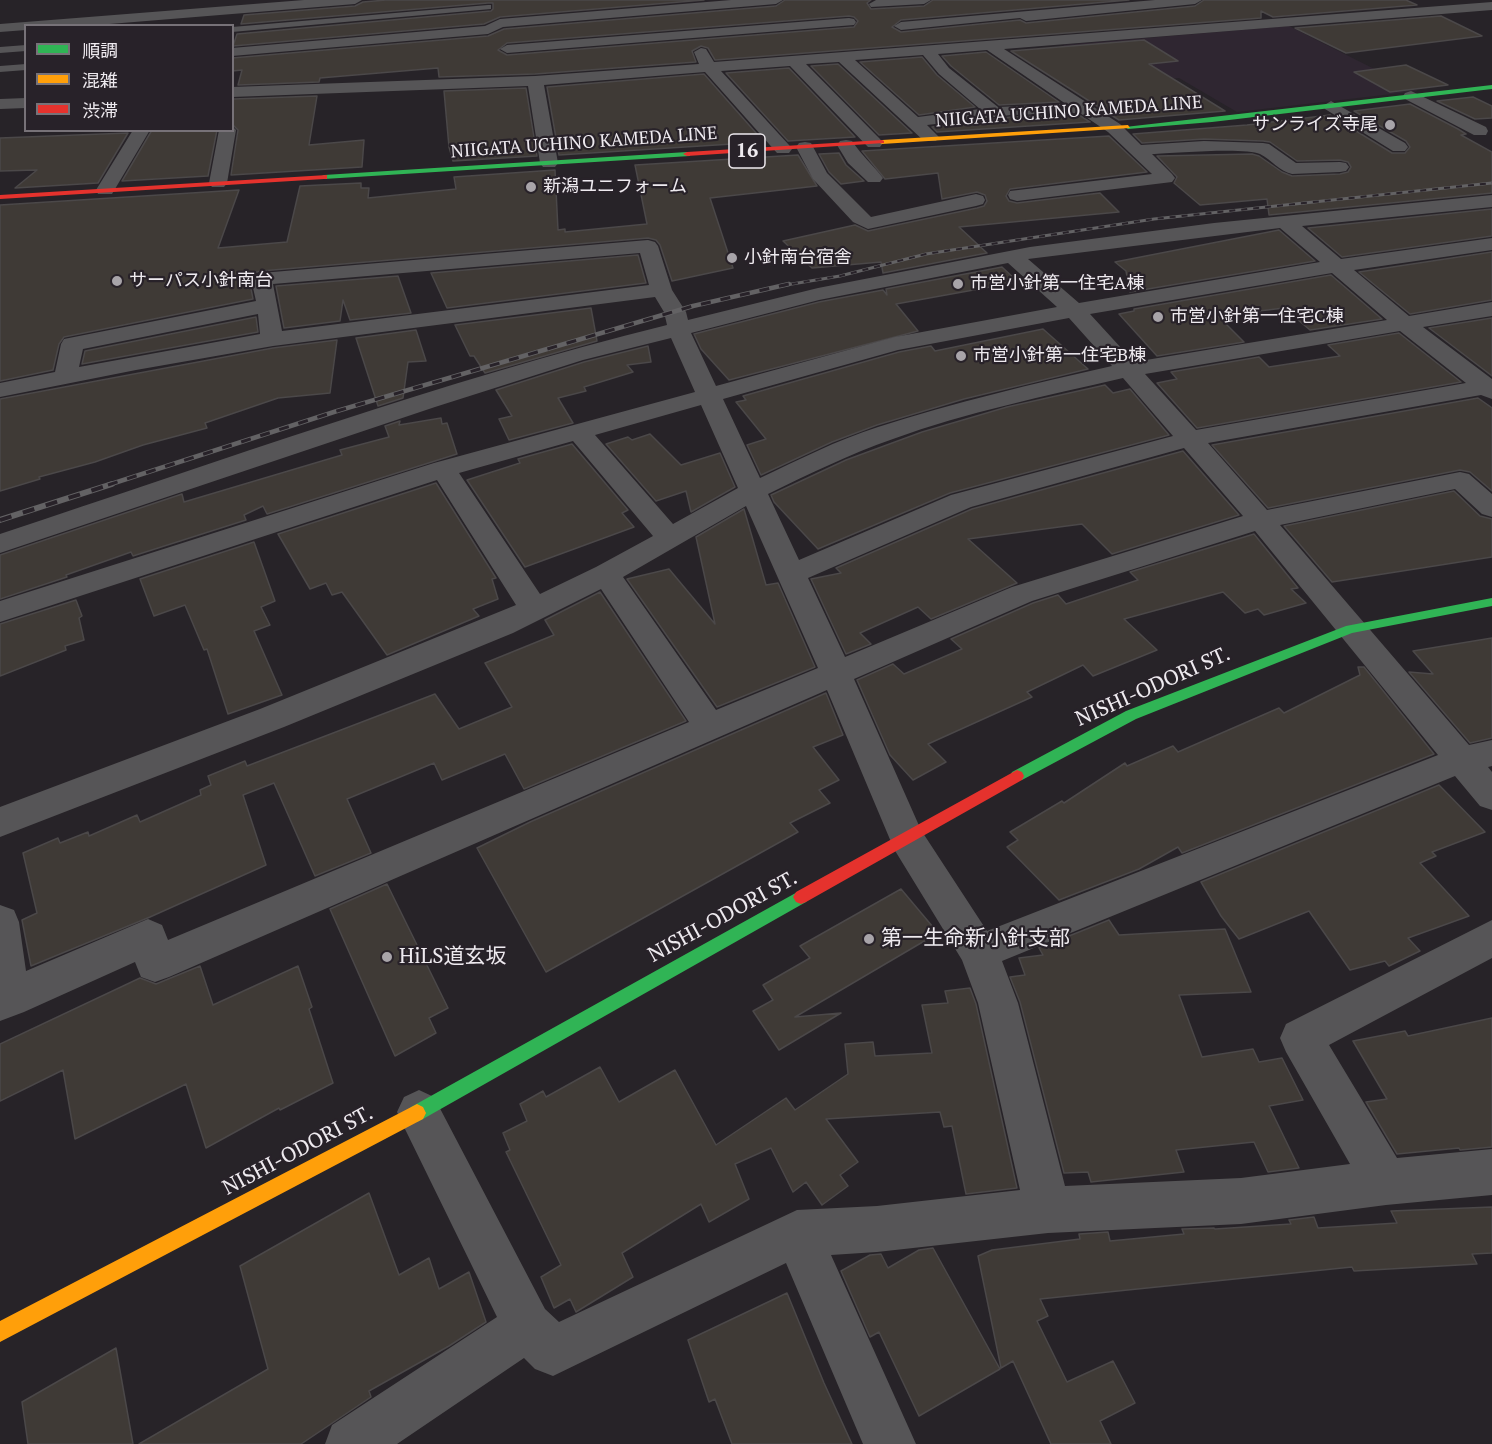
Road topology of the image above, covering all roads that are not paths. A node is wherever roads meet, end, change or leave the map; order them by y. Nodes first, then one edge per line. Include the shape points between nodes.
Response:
1 (355, 0) edge
2 (776, 0) edge
3 (924, 0) edge
4 (1002, 0) edge
5 (1195, 0) edge
6 (323, 1) edge
7 (876, 4) dead end
8 (674, 6) edge
9 (1492, 6) edge
10 (488, 7) dead end
11 (1278, 10) dead end
12 (1024, 16) junction
13 (1299, 20) junction
14 (327, 22) junction
15 (849, 22) dead end
16 (48, 24) edge
17 (24, 26) edge
18 (901, 26) dead end
19 (0, 28) edge
20 (234, 30) edge
21 (691, 35) junction
22 (1055, 40) junction
23 (989, 45) junction
24 (24, 48) edge
25 (329, 49) junction
26 (507, 49) dead end
27 (0, 50) edge
28 (927, 50) junction
29 (234, 52) edge
30 (843, 57) junction
31 (794, 61) junction
32 (708, 66) junction
33 (24, 67) edge
34 (0, 69) edge
35 (535, 81) junction
36 (1492, 87) edge
37 (1451, 92) junction
38 (1411, 96) junction
39 (234, 97) edge
40 (24, 103) edge
41 (0, 104) edge
42 (1331, 106) junction
43 (1482, 107) dead end
44 (1084, 108) junction
45 (994, 112) junction
46 (914, 122) junction
47 (1114, 128) junction
48 (1480, 131) dead end
49 (141, 132) edge
50 (228, 132) edge
51 (932, 139) junction
52 (874, 143) junction
53 (846, 145) junction
54 (805, 147) junction
55 (1399, 147) dead end
56 (783, 149) junction
57 (1137, 150) junction
58 (549, 163) junction
59 (1340, 167) dead end
60 (874, 178) dead end
61 (218, 183) junction
62 (105, 190) junction
63 (1017, 195) dead end
64 (0, 197) edge
65 (976, 200) dead end
66 (1492, 201) edge
67 (1285, 222) junction
68 (1492, 244) edge
69 (1012, 256) junction
70 (1335, 266) junction
71 (661, 290) junction
72 (268, 305) junction
73 (1492, 309) edge
74 (1074, 310) junction
75 (1404, 323) junction
76 (679, 331) junction
77 (272, 339) junction
78 (1128, 370) junction
79 (66, 376) junction
80 (1490, 388) edge
81 (0, 390) edge
82 (710, 397) junction
83 (579, 432) junction
84 (1190, 439) junction
85 (444, 469) junction
86 (753, 491) junction
87 (1492, 508) edge
88 (1261, 520) junction
89 (669, 537) junction
90 (0, 544) edge
91 (606, 574) junction
92 (792, 574) junction
93 (1492, 602) edge
94 (534, 609) junction
95 (0, 612) edge
96 (1350, 629) junction
97 (836, 674) junction
98 (709, 726) junction
99 (1476, 756) edge
100 (1492, 796) edge
101 (0, 822) edge
102 (908, 838) junction
103 (0, 922) edge
104 (1490, 943) edge
105 (979, 952) junction
106 (5, 1000) edge
107 (418, 1112) junction
108 (1492, 1172) edge
109 (1386, 1182) junction
110 (1048, 1210) junction
111 (797, 1233) junction
112 (528, 1326) junction
113 (0, 1332) edge
114 (351, 1444) edge
115 (890, 1444) edge

1 - 6 street
2 - 8 street
3 - 7 street
4 - 12 street
5 - 12 street
6 - 14 street
6 - 16 street
8 - 21 street
8 - 25 street via 500,23 488,30
9 - 13 street
10 - 14 lane
11 - 13 street
12 - 18 street
12 - 22 street
13 - 22 street
14 - 20 lane
14 - 25 street
15 - 21 street
17 - 19 street
21 - 26 street
21 - 32 street
22 - 23 street
23 - 28 street
23 - 44 street
24 - 27 lane
25 - 29 street
28 - 30 street
28 - 45 street via 944,71
30 - 31 street
30 - 46 street
31 - 32 street
31 - 52 street
32 - 35 street
32 - 56 street
33 - 34 lane
35 - 39 street via 331,82
35 - 58 street
36 - 37 main road, NIIGATA UCHINO KAMEDA LINE / 16
37 - 38 main road, NIIGATA UCHINO KAMEDA LINE / 16
37 - 43 street
38 - 42 main road, NIIGATA UCHINO KAMEDA LINE / 16
38 - 48 street
40 - 41 street
42 - 47 main road, NIIGATA UCHINO KAMEDA LINE / 16
42 - 55 street
44 - 45 street
44 - 47 street
45 - 46 street
46 - 51 street
47 - 51 main road, NIIGATA UCHINO KAMEDA LINE / 16
47 - 57 street
49 - 62 street
50 - 61 street
51 - 52 main road, NIIGATA UCHINO KAMEDA LINE / 16
52 - 53 main road, NIIGATA UCHINO KAMEDA LINE / 16
53 - 54 main road, NIIGATA UCHINO KAMEDA LINE / 16
53 - 60 street
54 - 56 main road, NIIGATA UCHINO KAMEDA LINE / 16
54 - 65 street via 819,174 868,223
56 - 58 main road, NIIGATA UCHINO KAMEDA LINE / 16
57 - 59 street via 1263,148 1296,172
57 - 63 street via 1166,178
58 - 61 main road, NIIGATA UCHINO KAMEDA LINE / 16
61 - 62 main road, NIIGATA UCHINO KAMEDA LINE / 16
62 - 64 main road, NIIGATA UCHINO KAMEDA LINE / 16
66 - 67 street
67 - 69 street
67 - 70 street
68 - 70 street
69 - 74 street
69 - 76 street via 819,294
70 - 74 street
70 - 75 street
71 - 72 street via 648,246 261,279
71 - 76 street via 675,312
71 - 77 street
72 - 77 street
72 - 79 street via 72,344
73 - 75 street
74 - 78 street
74 - 82 street via 895,344
75 - 78 street
75 - 80 street
76 - 82 street
76 - 90 street via 574,356 460,391
77 - 79 street
78 - 84 street
78 - 86 street via 1007,397 885,433
79 - 81 street
80 - 84 street
82 - 83 street
82 - 86 street
83 - 85 street
83 - 89 street
84 - 88 street
84 - 92 street via 961,501
85 - 94 street
85 - 95 street
86 - 89 street
86 - 92 street
87 - 88 street via 1460,480
88 - 96 street
88 - 97 street via 1022,594
89 - 91 street
91 - 94 street
91 - 98 street
92 - 97 street
93 - 96 main road, NISHI-ODORI ST.
94 - 101 street via 272,718
96 - 99 street
96 - 102 main road, NISHI-ODORI ST. via 1131,715
97 - 98 street
97 - 102 street
98 - 106 street via 155,964 148,937
99 - 100 street
99 - 105 street
102 - 105 street
102 - 107 main road, NISHI-ODORI ST.
103 - 106 street
104 - 109 street via 1301,1038
105 - 110 street via 998,1003
107 - 112 street
107 - 113 main road, NISHI-ODORI ST.
108 - 109 street
109 - 110 street via 1240,1201
110 - 111 street via 877,1229
111 - 112 street via 553,1351
111 - 115 street
112 - 114 street

